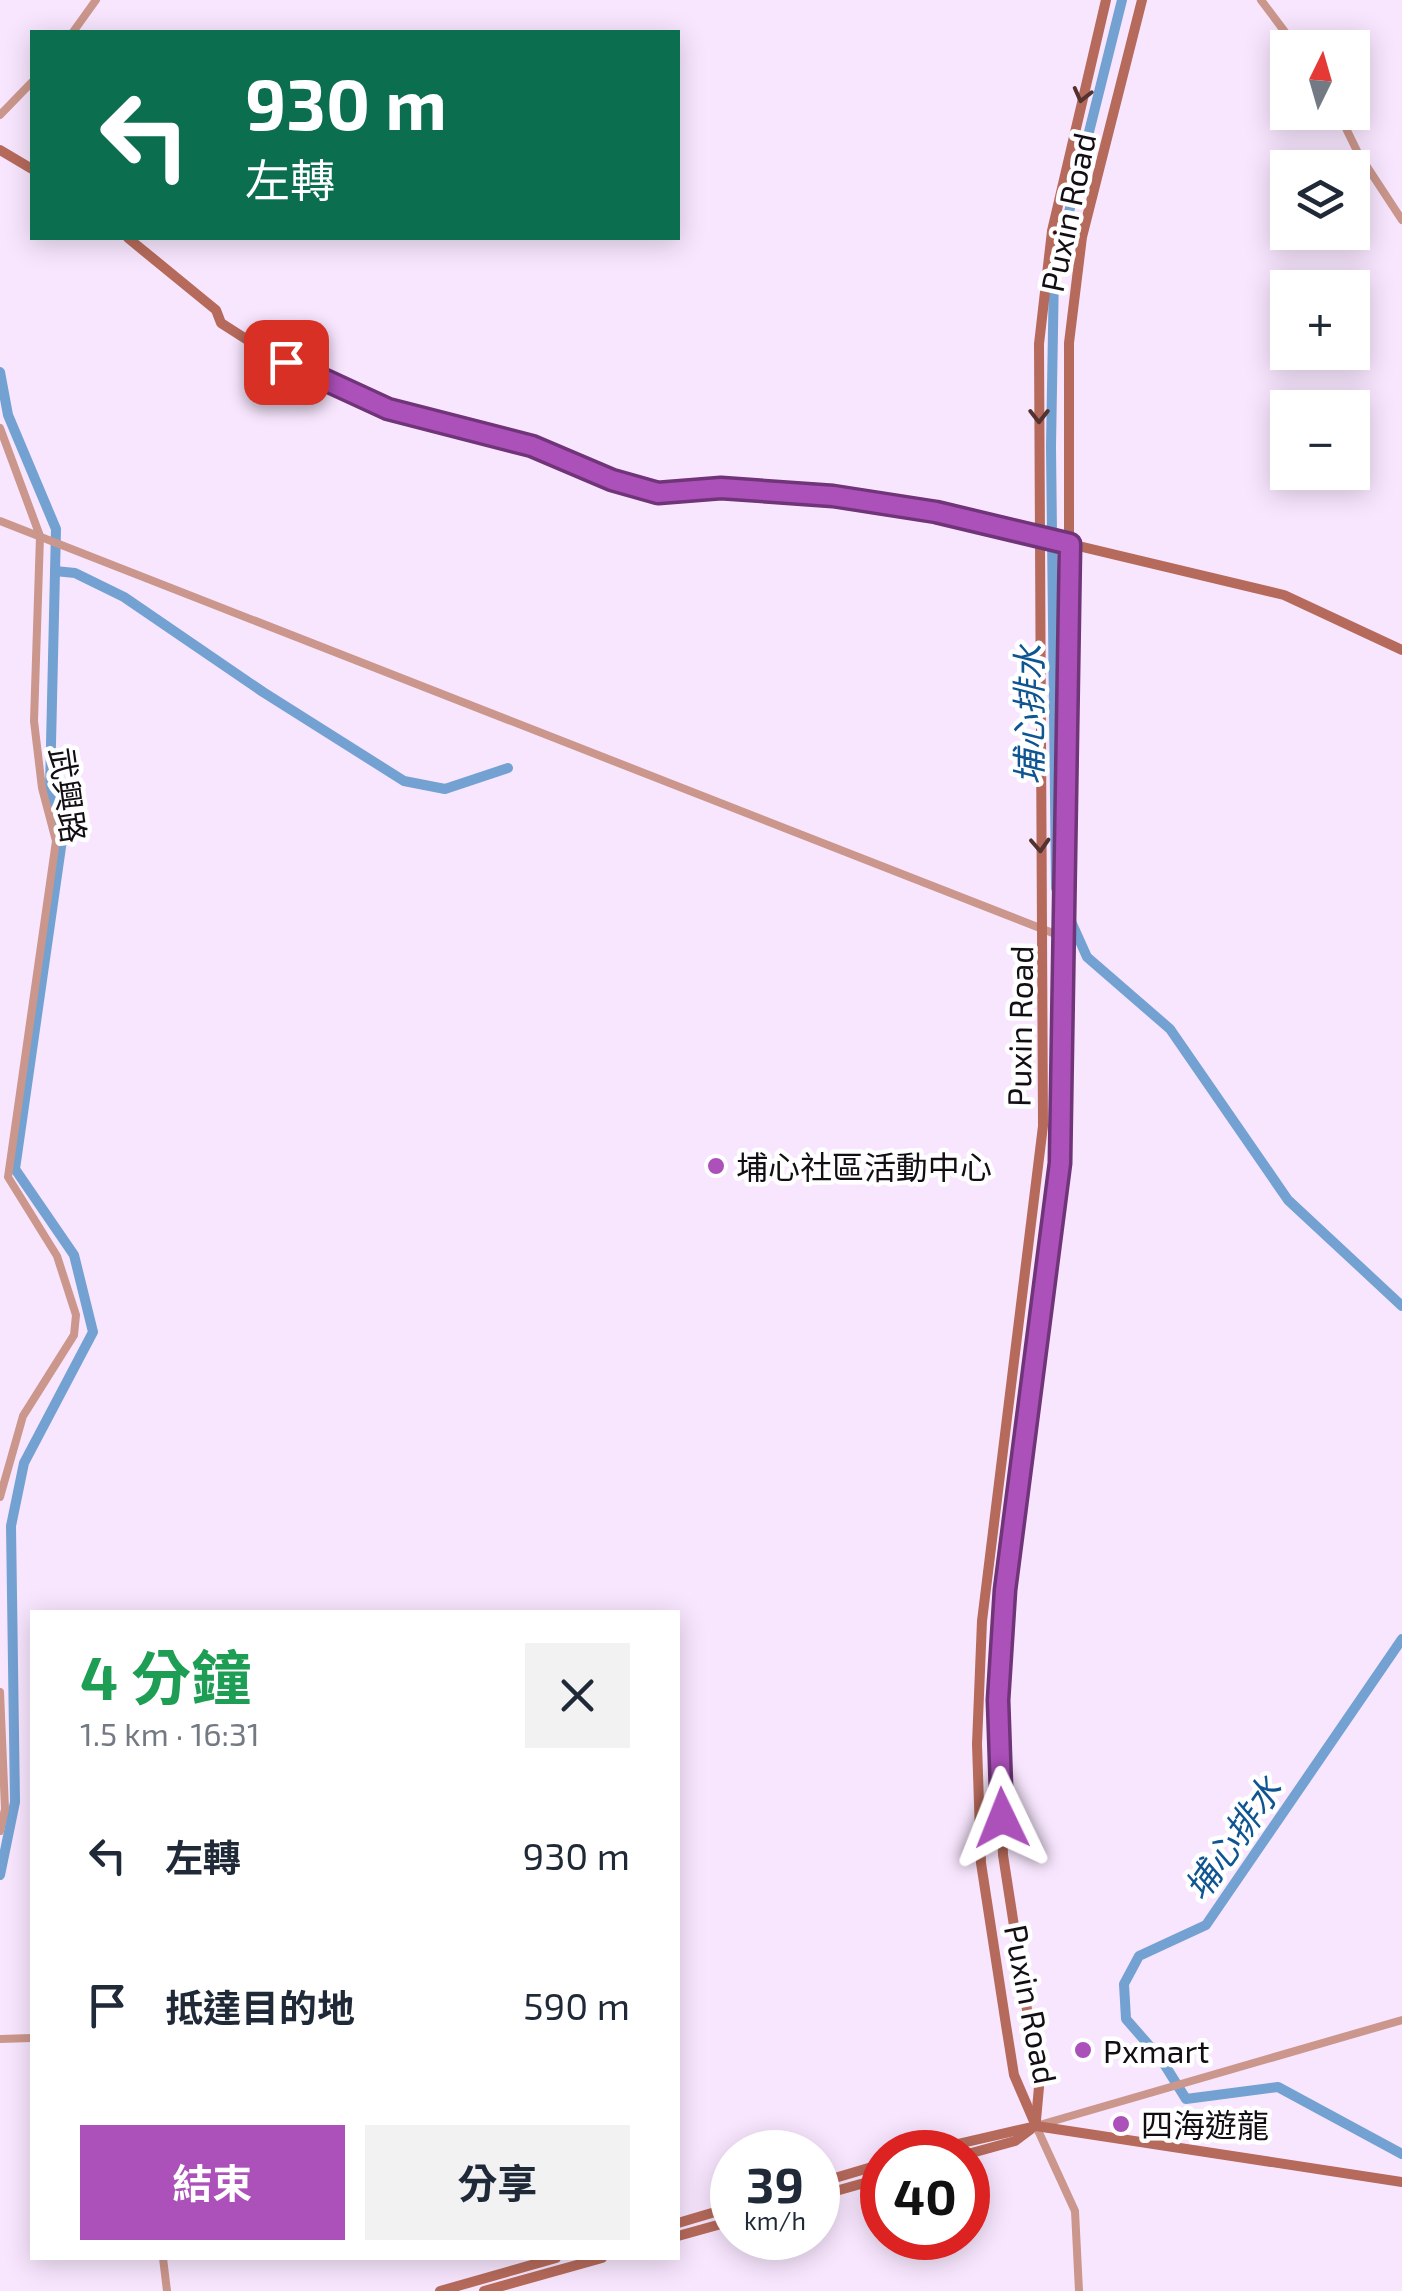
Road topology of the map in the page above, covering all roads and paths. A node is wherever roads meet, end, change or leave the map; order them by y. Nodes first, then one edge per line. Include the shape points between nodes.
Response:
1 (80, 0) edge
2 (96, 0) edge
3 (1106, 0) edge
4 (1142, 0) edge
5 (1261, 0) edge
6 (90, 10) junction
7 (75, 30) edge
8 (1283, 30) edge
9 (30, 84) edge
10 (0, 114) edge
11 (1349, 130) edge
12 (0, 150) edge
13 (30, 168) edge
14 (1402, 220) edge
15 (130, 240) edge
16 (0, 428) edge
17 (0, 521) edge
18 (40, 536) junction
19 (1038, 536) junction
20 (1070, 544) junction
21 (1402, 650) edge
22 (1045, 930) junction
23 (1062, 936) junction
24 (0, 1497) edge
25 (0, 1692) edge
26 (0, 1831) edge
27 (1402, 2020) edge
28 (30, 2038) edge
29 (0, 2039) edge
30 (1036, 2126) junction
31 (990, 2137) edge
32 (990, 2147) edge
33 (1402, 2182) edge
34 (710, 2214) edge
35 (680, 2222) edge
36 (710, 2227) edge
37 (680, 2235) edge
38 (163, 2260) edge
39 (549, 2260) edge
40 (595, 2260) edge
41 (167, 2291) edge
42 (440, 2291) edge
43 (484, 2291) edge
44 (1079, 2291) edge

1 - 6 street
2 - 6 street
3 -> 19 street, Puxin Road via 1044,292
4 - 20 street, Puxin Road via 1076,269 1069,344
5 - 8 street
6 - 7 street
9 - 10 street
11 - 14 street
12 - 13 street
15 - 19 street via 216,310 221,323 388,409 532,446 658,493 721,488 833,496
16 - 18 street, 武興路
17 - 18 street
18 - 22 street
18 - 24 street, 武興路 via 34,720 56,841 8,1177 56,1256 76,1315 74,1335 23,1416
19 - 20 street
19 -> 22 street, Puxin Road
20 - 21 street via 1284,596
20 - 23 street, Puxin Road
22 - 23 street
22 - 30 street, Puxin Road via 1042,1142 984,1601 977,1744 982,1862 1006,2025 1014,2074
23 - 30 street, Puxin Road via 1060,1163 1005,1590 998,1700 1003,1855 1039,2087
25 - 26 street via 6,1809
27 - 30 street
28 - 29 street
30 - 31 street
30 - 32 street
30 - 33 street
30 - 44 street via 1075,2211
34 - 35 street
36 - 37 street
38 - 41 street
39 - 42 street
40 - 43 street

